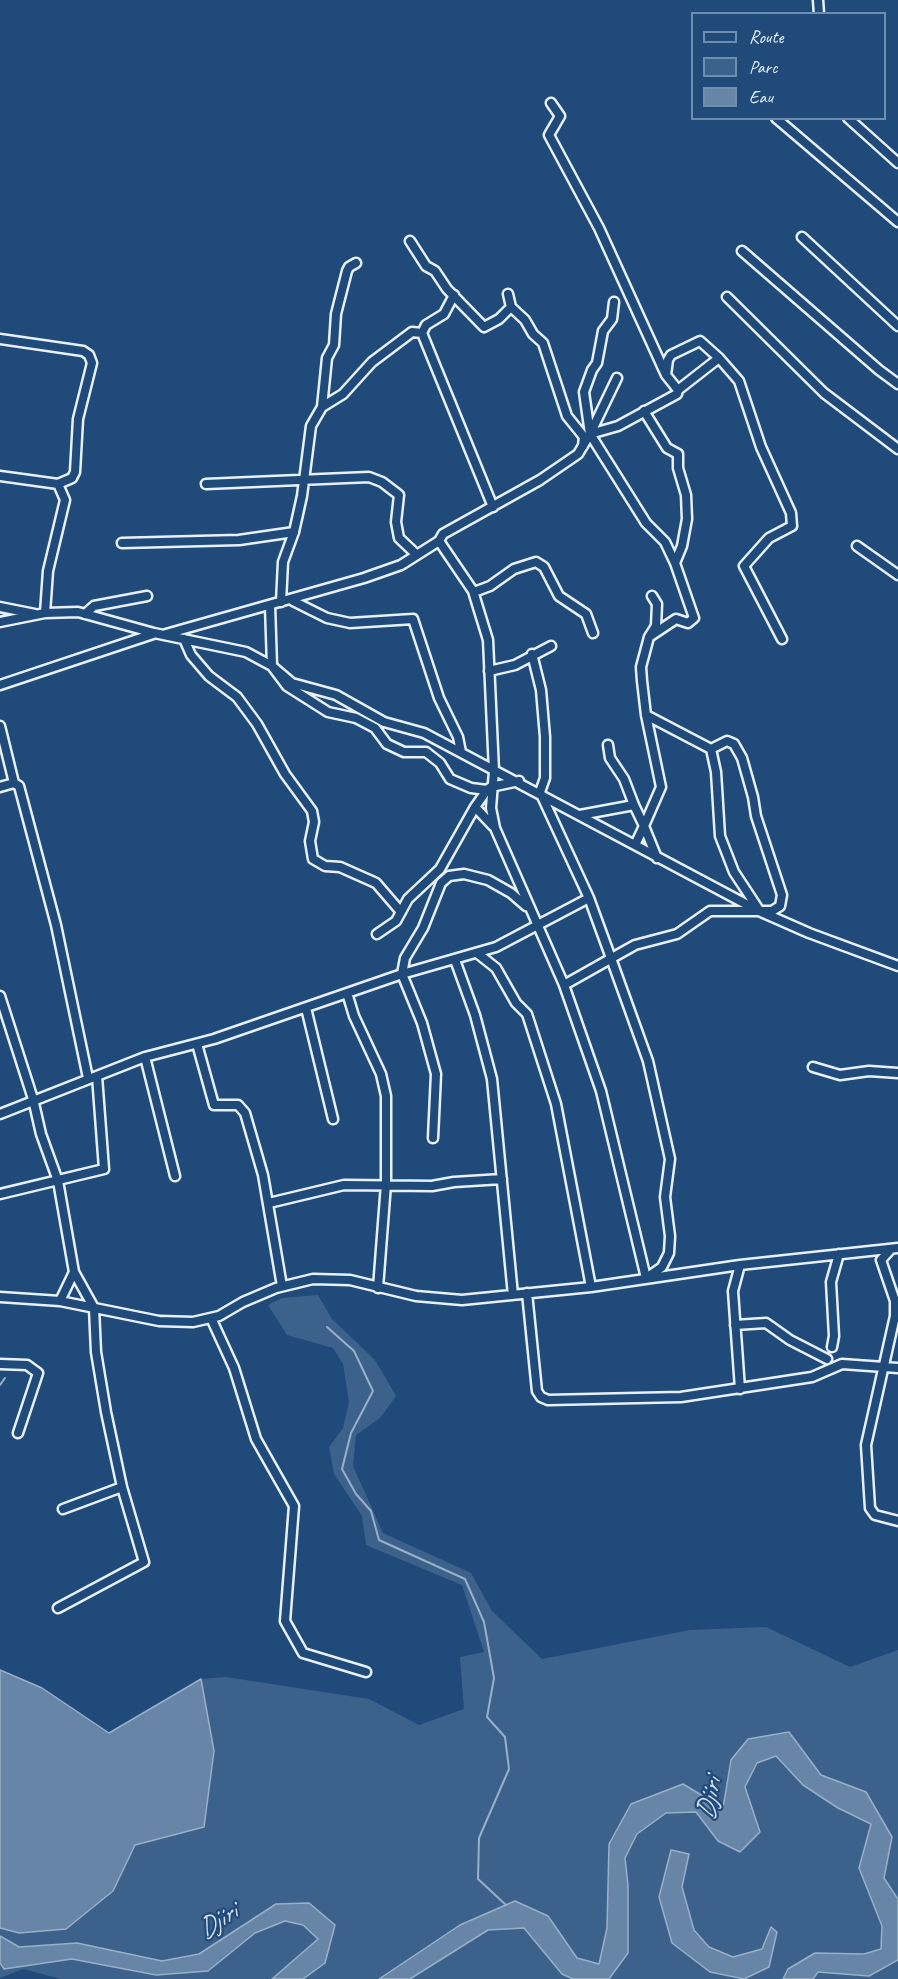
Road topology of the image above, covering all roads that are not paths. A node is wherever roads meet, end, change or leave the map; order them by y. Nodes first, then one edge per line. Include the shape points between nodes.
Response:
1 (551, 103) dead end
2 (778, 120) edge
3 (850, 120) edge
4 (898, 163) edge
5 (898, 222) edge
6 (802, 237) dead end
7 (410, 241) dead end
8 (742, 251) dead end
9 (356, 263) dead end
10 (508, 294) dead end
11 (454, 295) junction
12 (727, 297) dead end
13 (614, 302) dead end
14 (511, 307) junction
15 (898, 326) edge
16 (422, 333) junction
17 (0, 339) edge
18 (719, 358) junction
19 (666, 375) junction
20 (617, 378) dead end
21 (898, 384) edge
22 (678, 390) junction
23 (322, 407) junction
24 (644, 411) junction
25 (590, 434) junction
26 (583, 447) junction
27 (898, 449) edge
28 (0, 476) edge
29 (304, 478) junction
30 (58, 484) junction
31 (206, 484) dead end
32 (493, 507) junction
33 (294, 532) junction
34 (439, 541) junction
35 (122, 543) dead end
36 (857, 546) dead end
37 (426, 549) junction
38 (445, 550) junction
39 (417, 555) junction
40 (675, 563) junction
41 (898, 575) edge
42 (474, 592) junction
43 (147, 596) dead end
44 (652, 596) dead end
45 (285, 601) junction
46 (270, 605) junction
47 (0, 608) edge
48 (40, 613) junction
49 (85, 614) junction
50 (0, 622) edge
51 (154, 633) junction
52 (593, 633) dead end
53 (165, 634) junction
54 (649, 637) junction
55 (184, 639) junction
56 (782, 639) dead end
57 (551, 646) dead end
58 (532, 654) junction
59 (272, 666) junction
60 (489, 671) junction
61 (0, 685) edge
62 (646, 715) junction
63 (0, 726) edge
64 (608, 745) dead end
65 (711, 749) junction
66 (461, 752) junction
67 (494, 771) junction
68 (520, 782) junction
69 (14, 783) junction
70 (0, 787) edge
71 (489, 789) junction
72 (540, 792) junction
73 (634, 805) junction
74 (475, 807) junction
75 (580, 815) junction
76 (644, 826) junction
77 (495, 828) junction
78 (635, 845) junction
79 (657, 859) junction
80 (589, 898) junction
81 (759, 910) junction
82 (401, 912) junction
83 (532, 912) junction
84 (537, 926) junction
85 (377, 934) dead end
86 (477, 954) junction
87 (455, 960) junction
88 (612, 960) junction
89 (898, 966) edge
90 (402, 974) junction
91 (564, 986) junction
92 (347, 993) junction
93 (0, 996) edge
94 (306, 1008) junction
95 (197, 1044) junction
96 (145, 1057) junction
97 (813, 1067) dead end
98 (898, 1073) edge
99 (93, 1077) junction
100 (33, 1099) junction
101 (0, 1114) edge
102 (333, 1119) dead end
103 (433, 1138) dead end
104 (175, 1176) dead end
105 (502, 1179) junction
106 (58, 1181) junction
107 (386, 1184) junction
108 (0, 1194) edge
109 (268, 1203) junction
110 (895, 1248) edge
111 (839, 1254) junction
112 (740, 1265) junction
113 (74, 1272) junction
114 (646, 1278) junction
115 (282, 1286) junction
116 (591, 1287) junction
117 (378, 1288) junction
118 (527, 1293) junction
119 (513, 1295) junction
120 (0, 1297) edge
121 (60, 1301) junction
122 (94, 1308) junction
123 (211, 1318) junction
124 (735, 1325) junction
125 (832, 1347) dead end
126 (827, 1359) dead end
127 (0, 1364) edge
128 (884, 1368) junction
129 (898, 1368) edge
130 (740, 1389) junction
131 (18, 1433) dead end
132 (122, 1487) junction
133 (63, 1509) dead end
134 (898, 1521) edge
135 (58, 1608) dead end
136 (366, 1672) dead end

1 - 19 street via 560,116 549,135 599,228
2 - 5 street
3 - 4 street
6 - 15 street
7 - 11 street via 426,266 435,271
8 - 21 street
9 - 23 street via 347,271 336,314
10 - 14 street
11 - 14 street via 484,327
11 - 16 street via 444,314 426,325
12 - 27 street via 824,393
13 - 25 street via 612,319 606,323 597,363 584,392
14 - 26 street via 543,343 567,416 584,437
16 - 23 street via 412,332 372,362 343,394
16 - 32 street
17 - 30 street via 83,351 91,358 78,419 75,471 72,478
18 - 19 street via 699,341 671,355
18 - 22 street
18 - 56 street via 739,381 761,447 791,513 792,526 769,538 744,566
19 - 22 street
20 - 25 street
22 - 24 street
23 - 29 street via 311,426
24 - 25 street via 618,426
24 - 40 street via 667,448 678,454 687,519
25 - 26 street
25 - 40 street via 646,523 665,542
26 - 32 street via 566,464
28 - 30 street
29 - 31 street
29 - 33 street
29 - 39 street via 369,477 382,482 399,495 399,538
30 - 48 street via 65,500
32 - 34 street via 443,534
33 - 35 street via 239,540
33 - 45 street via 285,554
34 - 37 street
34 - 38 street
36 - 41 street
37 - 38 street
37 - 39 street
38 - 42 street
39 - 45 street via 397,567
40 - 54 street via 694,618 688,623 676,619
42 - 52 street via 514,569 536,562 544,567 560,596 586,614
42 - 60 street via 488,640
43 - 49 street via 94,606
44 - 54 street via 657,604 656,626
45 - 46 street
45 - 66 street via 350,623 413,619
46 - 53 street
46 - 59 street
47 - 48 street
48 - 49 street
48 - 50 street
49 - 51 street
51 - 53 street
51 - 61 street
53 - 55 street
54 - 62 street via 641,667
55 - 59 street via 246,652
55 - 82 street via 209,676 237,697 312,811 310,841 314,859 376,883
57 - 58 street
58 - 60 street via 514,665
58 - 72 street via 541,690 545,737 545,778
59 - 66 street via 292,683 336,695 384,722 424,733
59 - 71 street via 287,686 328,712 356,718 375,729 387,744 404,752 426,752 440,763 450,779 471,788
60 - 67 street
62 - 65 street
62 - 76 street via 661,787
63 - 69 street
64 - 73 street via 610,758
65 - 81 street via 720,836 734,872
65 - 81 street via 727,741 734,744 742,758 782,894 780,906 772,911
66 - 67 street
67 - 68 street
67 - 71 street
68 - 71 street
68 - 72 street
69 - 70 street
69 - 99 street via 19,786
71 - 74 street
71 - 77 street
72 - 75 street
72 - 80 street
73 - 75 street
73 - 76 street
74 - 77 street
74 - 82 street via 441,869 408,899
75 - 78 street
76 - 78 street
76 - 79 street
77 - 83 street
78 - 79 street
79 - 81 street
80 - 84 street
80 - 88 street
81 - 88 street via 710,911 677,934 640,943
81 - 89 street
82 - 85 street via 396,921
83 - 84 street
83 - 90 street via 511,892 489,880 464,874 443,879 423,928 405,958
84 - 86 street
84 - 91 street
86 - 87 street
86 - 116 street via 496,968 527,1014 556,1104
87 - 90 street
87 - 105 street via 492,1079
88 - 91 street
88 - 114 street via 648,1061 670,1160 666,1197 669,1253 662,1267
90 - 92 street
90 - 103 street via 434,1062
91 - 114 street via 607,1111
92 - 94 street
92 - 107 street via 384,1084
93 - 100 street
94 - 95 street
94 - 102 street
95 - 96 street
95 - 109 street via 214,1105 238,1105 245,1113
96 - 99 street
96 - 104 street
97 - 98 street via 840,1075
99 - 100 street
99 - 106 street via 104,1169
100 - 101 street
100 - 106 street
105 - 107 street via 432,1186
105 - 119 street
106 - 108 street
106 - 113 street
107 - 109 street via 344,1185
107 - 117 street
109 - 115 street
110 - 111 street
110 - 128 street via 881,1260 896,1309
111 - 112 street
111 - 125 street via 831,1282
112 - 114 street
112 - 124 street via 733,1288
113 - 121 street
113 - 122 street
114 - 116 street
115 - 117 street via 331,1278
115 - 123 street
116 - 118 street
117 - 119 street via 439,1299
118 - 119 street
118 - 130 street via 537,1391 541,1397 681,1397
120 - 121 street
121 - 122 street
122 - 123 street via 159,1321
122 - 132 street via 99,1374
123 - 136 street via 234,1368 256,1439 294,1506 285,1621 303,1653
124 - 126 street via 766,1323
124 - 130 street
127 - 131 street via 27,1365 38,1373
128 - 129 street
128 - 130 street via 842,1364 812,1377
128 - 134 street via 868,1424 868,1498 875,1515
132 - 133 street
132 - 135 street via 144,1562

